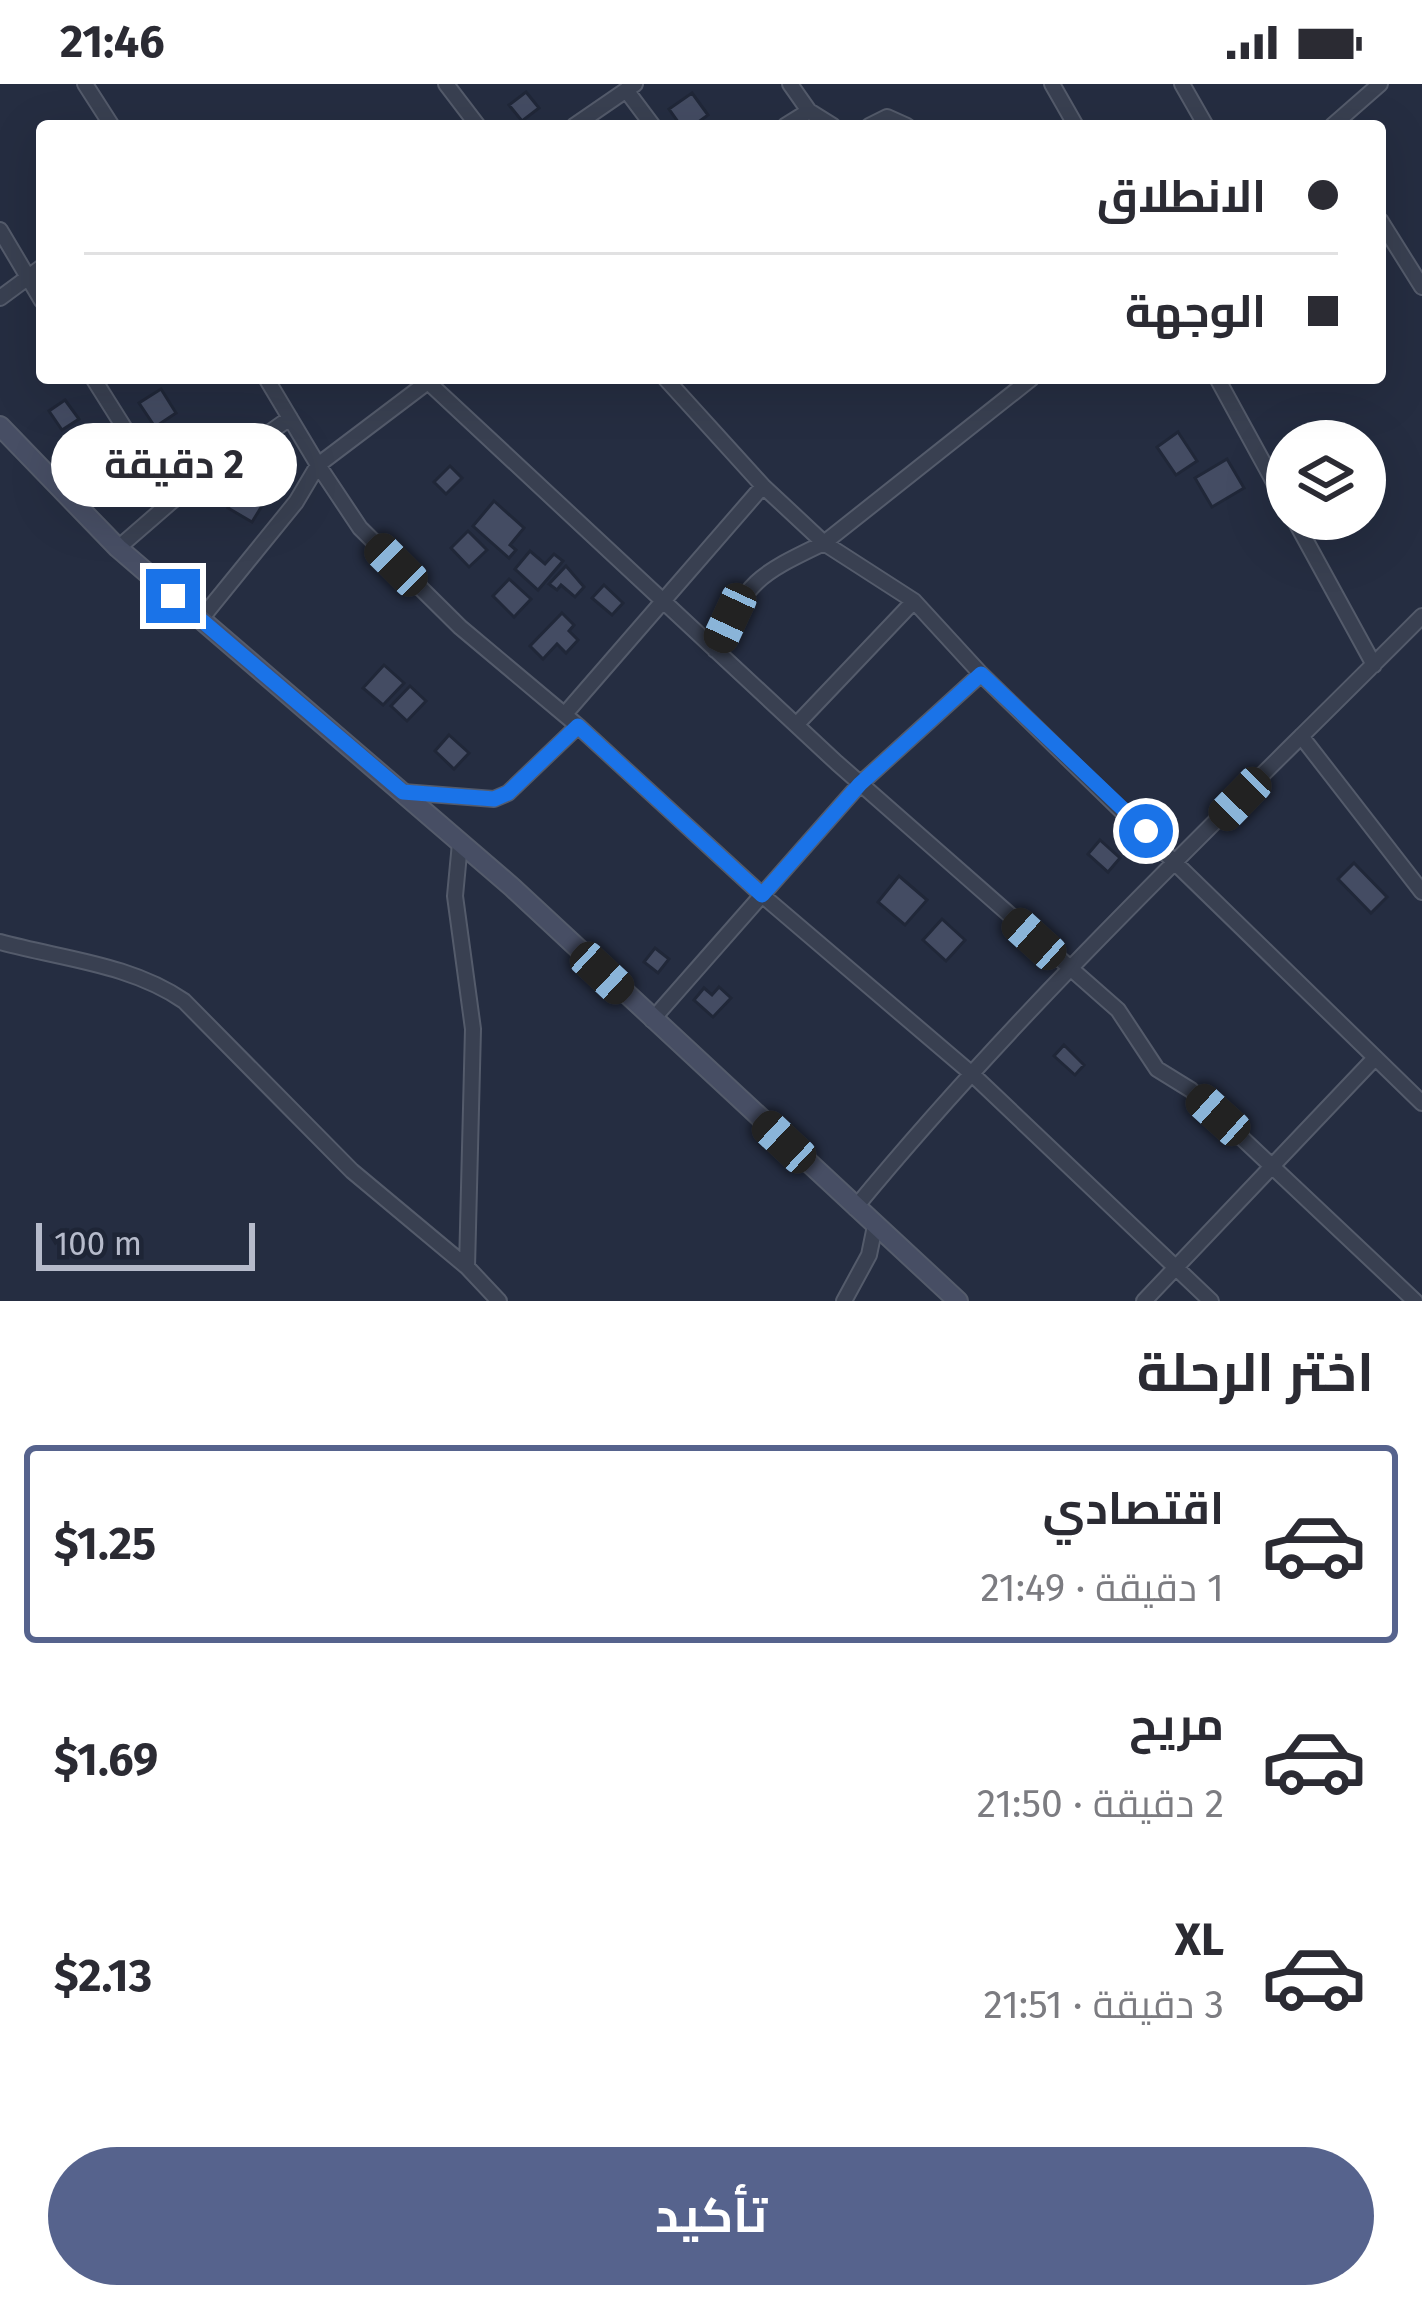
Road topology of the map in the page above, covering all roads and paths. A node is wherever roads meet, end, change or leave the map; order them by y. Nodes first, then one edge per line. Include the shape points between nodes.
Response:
1 (86, 84) edge
2 (446, 84) edge
3 (790, 84) edge
4 (1052, 84) edge
5 (1182, 84) edge
6 (1350, 84) edge
7 (1380, 84) edge
8 (631, 87) edge
9 (1360, 99) junction
10 (809, 111) junction
11 (108, 120) edge
12 (473, 120) edge
13 (583, 120) edge
14 (650, 120) edge
15 (795, 120) edge
16 (823, 120) edge
17 (1073, 120) edge
18 (1203, 120) edge
19 (1338, 120) edge
20 (0, 230) edge
21 (1386, 230) edge
22 (36, 271) edge
23 (27, 278) junction
24 (1422, 287) edge
25 (36, 292) edge
26 (0, 298) edge
27 (97, 384) edge
28 (270, 384) edge
29 (425, 384) edge
30 (434, 384) edge
31 (670, 384) edge
32 (1024, 384) edge
33 (1220, 384) edge
34 (290, 418) junction
35 (0, 426) edge
36 (318, 465) junction
37 (1266, 468) edge
38 (763, 486) junction
39 (172, 502) junction
40 (1306, 540) edge
41 (824, 543) junction
42 (118, 548) junction
43 (662, 600) junction
44 (914, 601) junction
45 (1422, 616) edge
46 (200, 619) junction
47 (715, 650) junction
48 (1374, 665) junction
49 (981, 674) junction
50 (565, 714) junction
51 (797, 724) junction
52 (578, 726) junction
53 (1301, 736) junction
54 (860, 784) junction
55 (403, 792) junction
56 (460, 843) junction
57 (1179, 863) junction
58 (1422, 892) edge
59 (762, 895) junction
60 (0, 943) edge
61 (1069, 970) junction
62 (652, 1020) junction
63 (1374, 1059) junction
64 (972, 1074) junction
65 (1422, 1103) edge
66 (1273, 1164) junction
67 (855, 1208) junction
68 (875, 1226) junction
69 (467, 1267) junction
70 (1174, 1268) junction
71 (499, 1301) edge
72 (844, 1301) edge
73 (958, 1301) edge
74 (1144, 1301) edge
75 (1211, 1301) edge
76 (1415, 1301) edge

1 - 11 street
2 - 12 street
3 - 10 street
4 - 17 street
5 - 18 street
6 - 9 street
7 - 9 street
8 - 13 street
8 - 14 street
9 - 19 street
10 - 15 street
10 - 16 street
20 - 23 street
21 - 24 street
22 - 23 street
23 - 25 street
23 - 26 street
27 - 39 street
28 - 34 street
29 - 36 street
30 - 43 street
31 - 38 street
32 - 41 street
33 - 37 street
34 - 36 street
34 - 39 street
35 - 42 street
36 - 46 street
36 - 50 street via 396,565
38 - 41 street
38 - 43 street
39 - 42 street
40 - 48 street
41 - 44 street
41 - 47 street via 756,578
42 - 46 street
43 - 47 street
43 - 50 street
44 - 49 street
44 - 51 street
45 - 48 street
46 - 55 street
47 - 51 street
48 - 53 street
49 - 54 street
49 - 57 street
50 - 52 street
51 - 54 street
52 - 55 street via 494,799
52 - 59 street
53 - 57 street
53 - 58 street
54 - 59 street
54 - 61 street
55 - 56 street
56 - 62 street
56 - 69 street via 455,896 473,1029
57 - 61 street
57 - 63 street
59 - 62 street
59 - 64 street
60 - 69 street via 128,972 171,992 352,1171
61 - 64 street
61 - 66 street via 1118,1010 1157,1069
62 - 67 street
63 - 65 street
63 - 66 street
64 - 67 street
64 - 70 street
66 - 70 street
66 - 76 street
67 - 68 street
68 - 72 street
68 - 73 street
69 - 71 street
70 - 74 street
70 - 75 street

